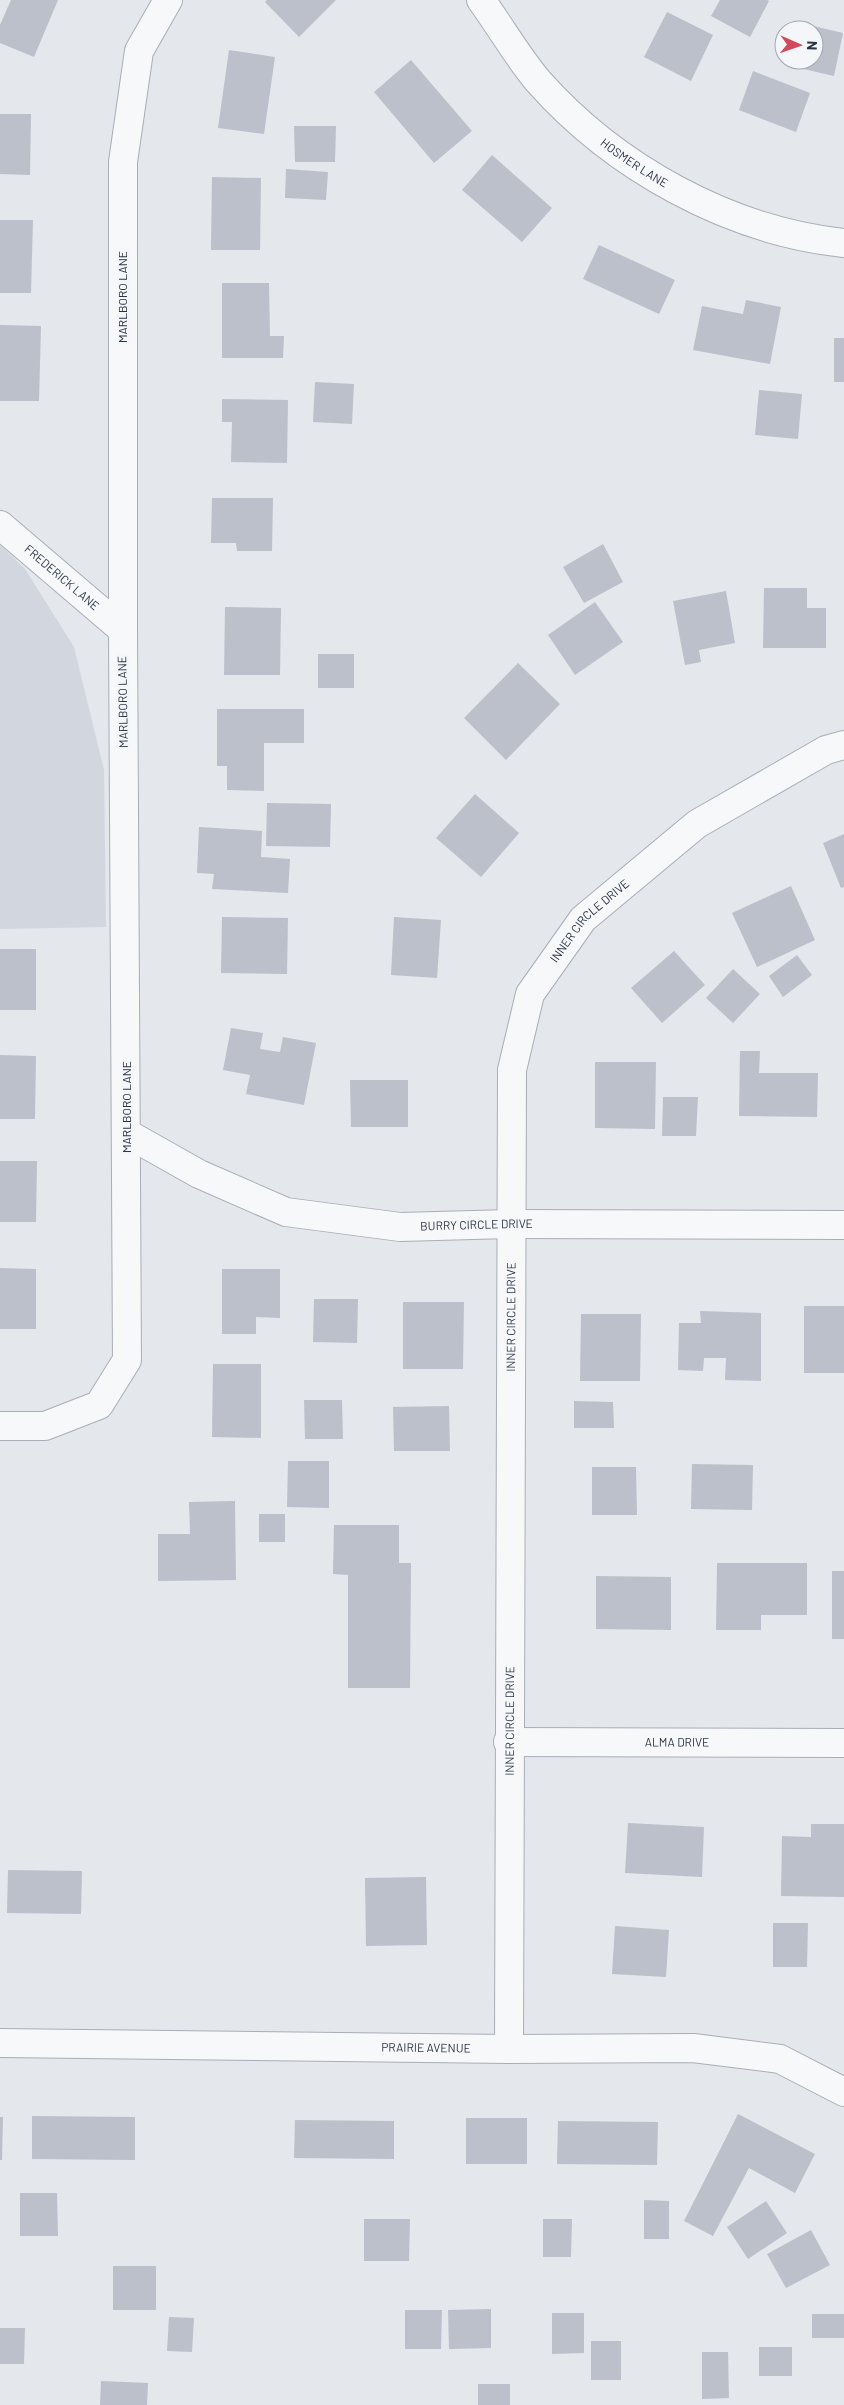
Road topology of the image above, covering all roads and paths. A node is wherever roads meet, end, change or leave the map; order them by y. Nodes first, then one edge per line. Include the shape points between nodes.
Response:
1 (168, 0) edge
2 (481, 0) edge
3 (844, 242) edge
4 (0, 524) edge
5 (122, 630) junction
6 (844, 745) edge
7 (128, 1134) junction
8 (511, 1224) junction
9 (844, 1225) edge
10 (0, 1426) edge
11 (508, 1742) junction
12 (844, 1743) edge
13 (0, 2043) edge
14 (509, 2049) junction
15 (844, 2092) edge

1 - 5 street, MARLBORO LANE via 139,51 123,162
2 - 3 street, HOSMER LANE via 537,80 606,144 648,172 727,214 770,228
4 - 5 street, FREDERICK LANE
5 - 7 street, MARLBORO LANE
6 - 8 street, INNER CIRCLE DRIVE via 826,750 697,824 583,919 530,994 512,1070
7 - 8 street, BURRY CIRCLE DRIVE via 199,1174 286,1212 400,1228
7 - 10 street, MARLBORO LANE via 128,1360 99,1405 45,1426
8 - 9 street, BURRY CIRCLE DRIVE
8 - 11 street, INNER CIRCLE DRIVE
11 - 12 street, ALMA DRIVE
11 - 14 street, INNER CIRCLE DRIVE
13 - 14 street, PRAIRIE AVENUE
14 - 15 street, PRAIRIE AVENUE via 692,2048 780,2059

